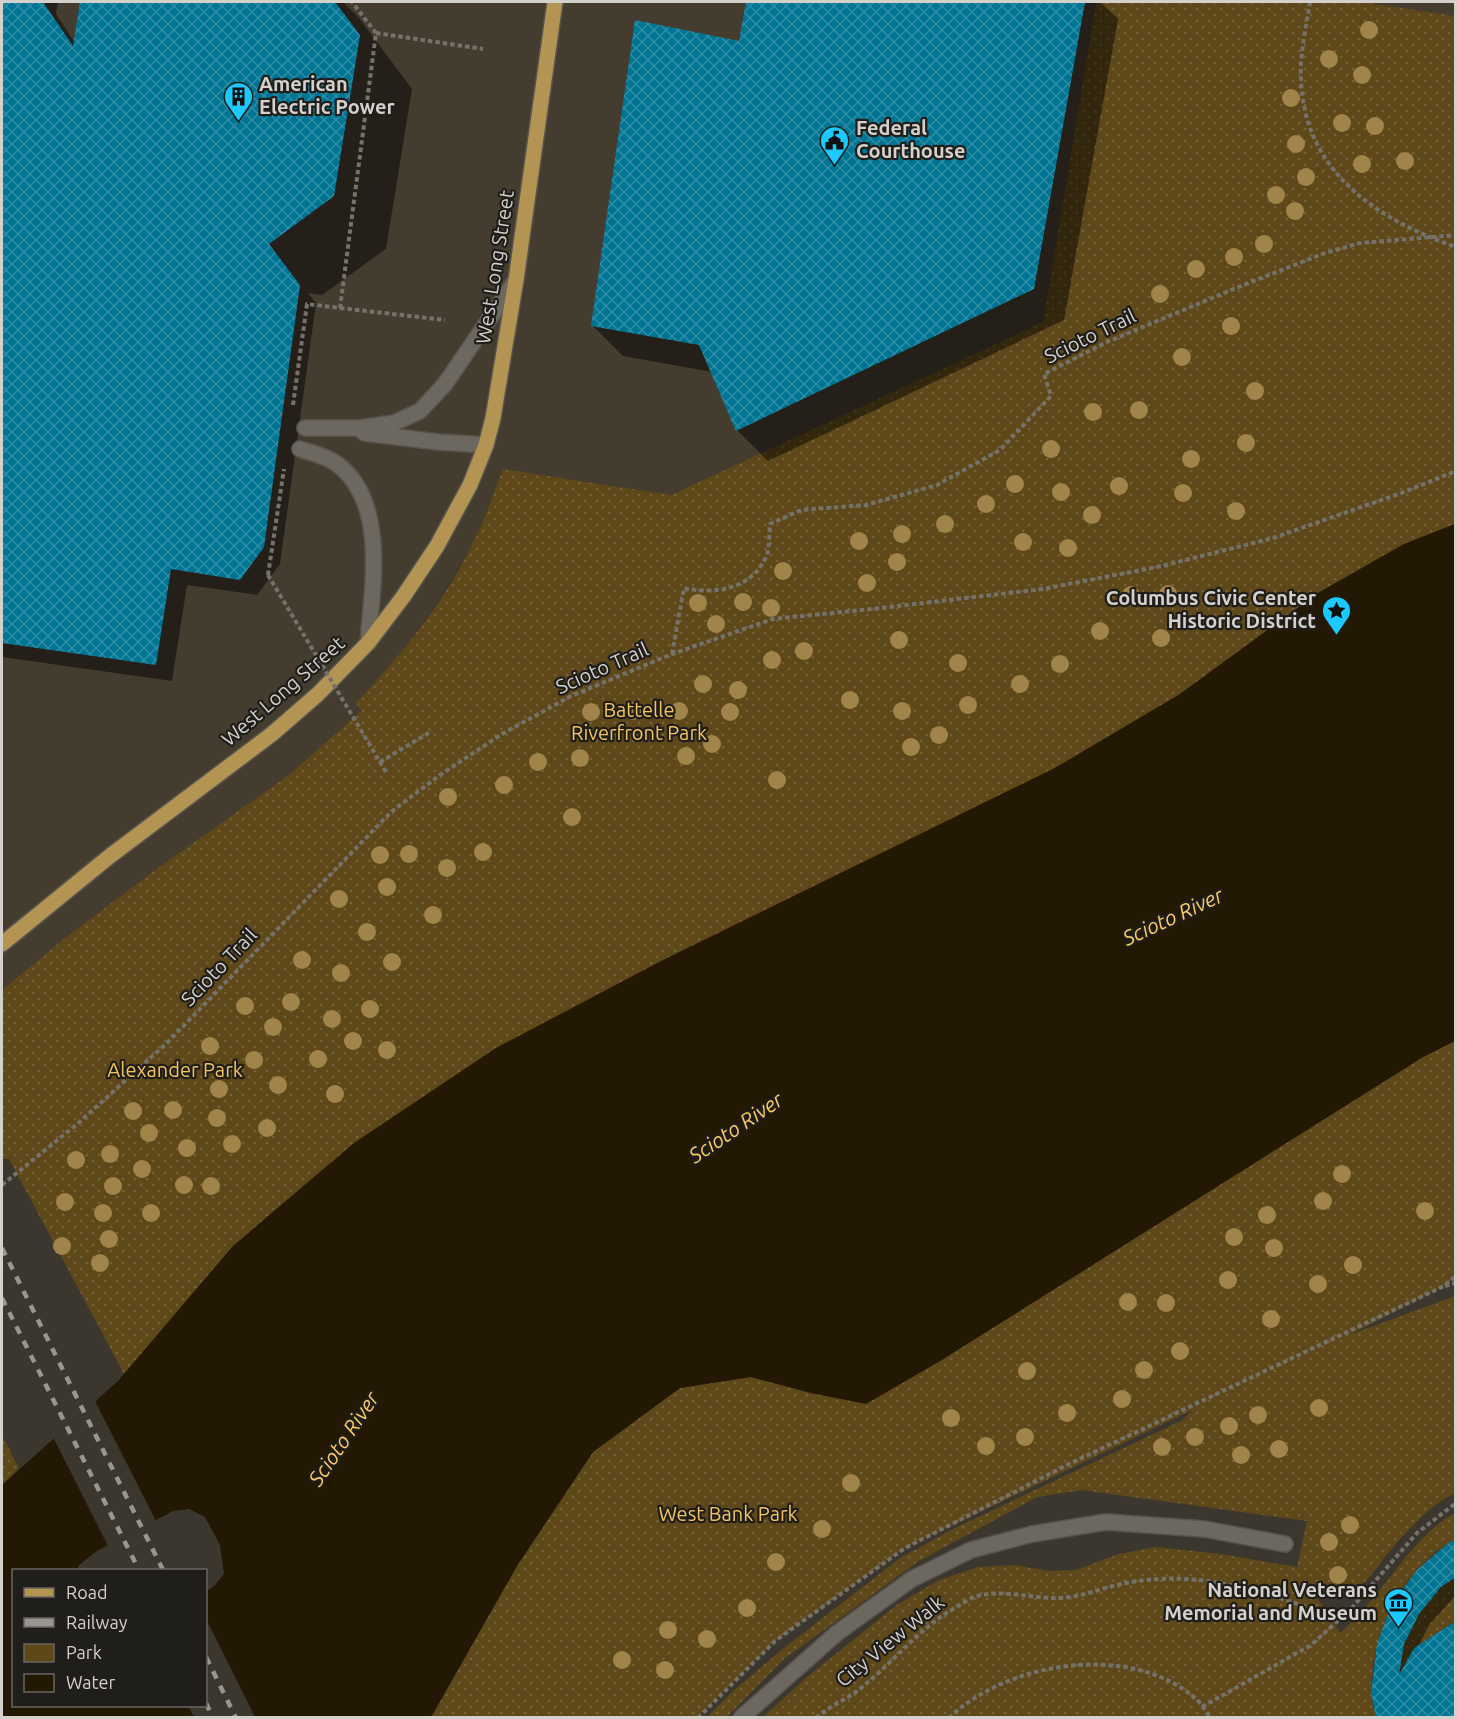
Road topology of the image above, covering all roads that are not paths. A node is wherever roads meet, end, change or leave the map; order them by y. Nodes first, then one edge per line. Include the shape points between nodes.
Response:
1 (555, 2) edge
2 (516, 280) junction
3 (306, 428) dead end
4 (332, 429) junction
5 (486, 445) junction
6 (300, 449) dead end
7 (369, 643) junction
8 (2, 944) edge
9 (1286, 1544) dead end
10 (741, 1718) edge

1 - 2 main road, West Long Street
2 - 4 lane via 445,384 420,411 394,423
2 - 5 main road, West Long Street
3 - 4 lane
4 - 5 lane
5 - 7 main road, West Long Street via 437,546
6 - 7 lane via 324,456 341,467 358,487 371,526 374,558
7 - 8 main road, West Long Street via 272,734 110,856
9 - 10 lane via 1204,1529 1106,1522 1032,1534 971,1550 912,1579 837,1633

